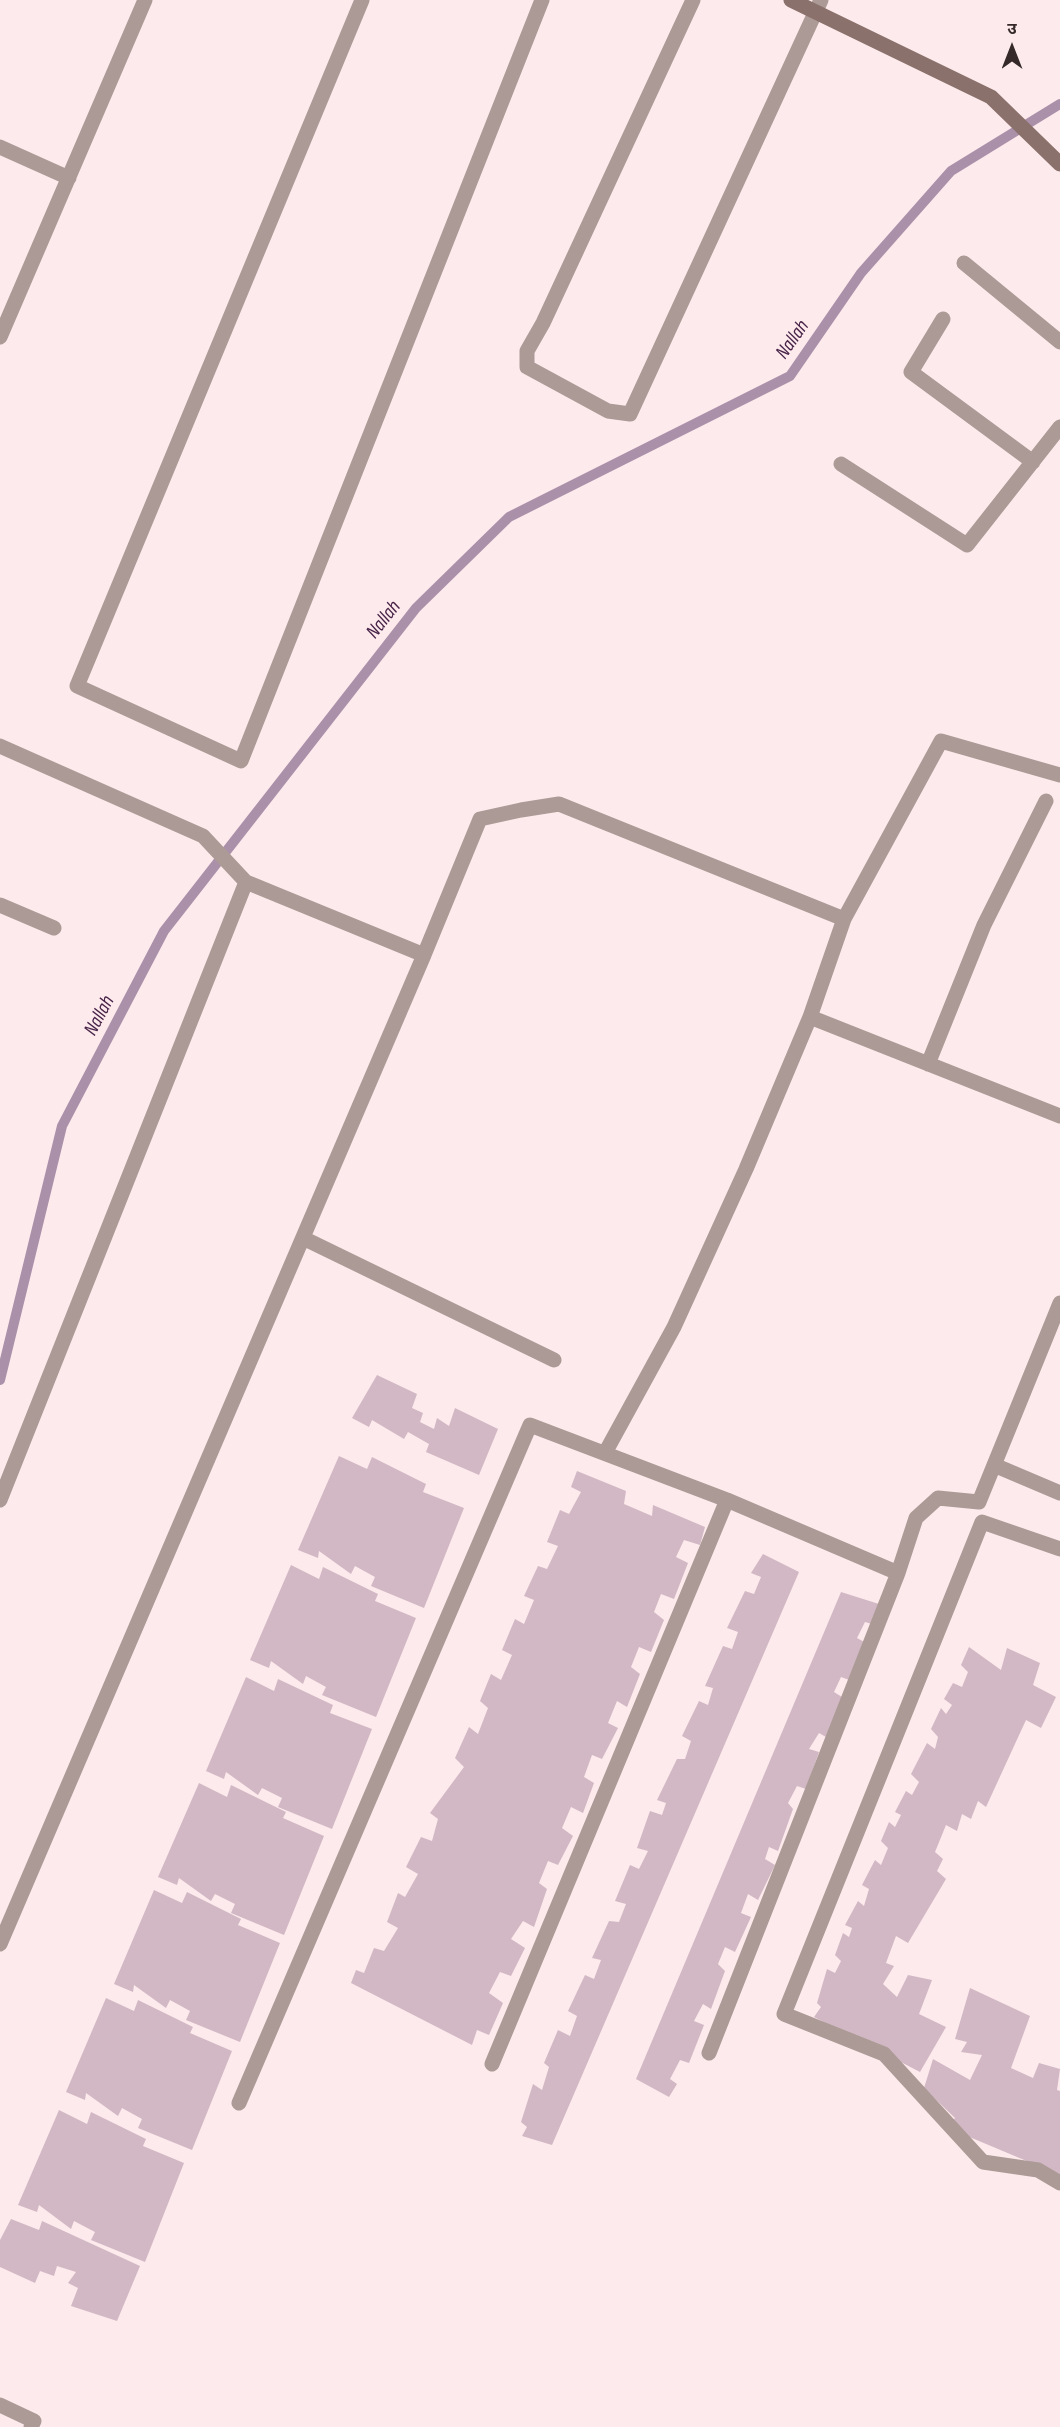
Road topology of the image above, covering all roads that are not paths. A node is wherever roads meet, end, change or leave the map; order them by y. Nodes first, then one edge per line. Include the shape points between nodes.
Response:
1 (145, 0) edge
2 (362, 0) edge
3 (542, 0) edge
4 (693, 0) edge
5 (791, 0) edge
6 (818, 5) edge
7 (0, 147) edge
8 (1060, 164) edge
9 (69, 177) junction
10 (964, 263) dead end
11 (943, 319) dead end
12 (0, 337) edge
13 (1060, 342) edge
14 (1060, 427) edge
15 (1033, 462) junction
16 (841, 464) dead end
17 (0, 746) edge
18 (1060, 775) edge
19 (1046, 801) dead end
20 (246, 882) junction
21 (0, 905) edge
22 (844, 919) junction
23 (54, 928) dead end
24 (424, 955) junction
25 (810, 1017) junction
26 (928, 1064) junction
27 (1060, 1116) edge
28 (303, 1238) junction
29 (1058, 1313) edge
30 (554, 1360) dead end
31 (605, 1453) junction
32 (994, 1465) junction
33 (1060, 1493) edge
34 (0, 1500) edge
35 (728, 1500) junction
36 (1060, 1549) edge
37 (898, 1573) junction
38 (0, 1944) edge
39 (709, 2053) dead end
40 (492, 2064) dead end
41 (239, 2103) dead end
42 (1060, 2183) edge
43 (0, 2405) edge
44 (31, 2427) edge

1 - 9 street
2 - 3 street via 77,686 241,761
4 - 6 street via 527,351 527,368 608,411 630,414
5 - 6 street
6 - 8 street via 991,97
7 - 9 street
9 - 12 street
10 - 13 street
11 - 15 street via 911,372
14 - 15 street
15 - 16 street via 967,545
17 - 20 street via 203,836
18 - 22 street via 941,741
19 - 26 street via 984,925
20 - 24 street
20 - 34 street
21 - 23 street
22 - 24 street via 559,804 480,819
22 - 25 street
24 - 28 street
25 - 26 street
25 - 31 street via 674,1327
26 - 27 street
28 - 30 street
28 - 38 street
29 - 32 street
31 - 35 street
31 - 41 street via 530,1425
32 - 33 street
32 - 37 street via 979,1502 938,1498 916,1518
35 - 37 street
35 - 40 street
36 - 42 street via 982,1522 784,2014 884,2054 983,2162 1038,2170
37 - 39 street
43 - 44 street via 34,2421

